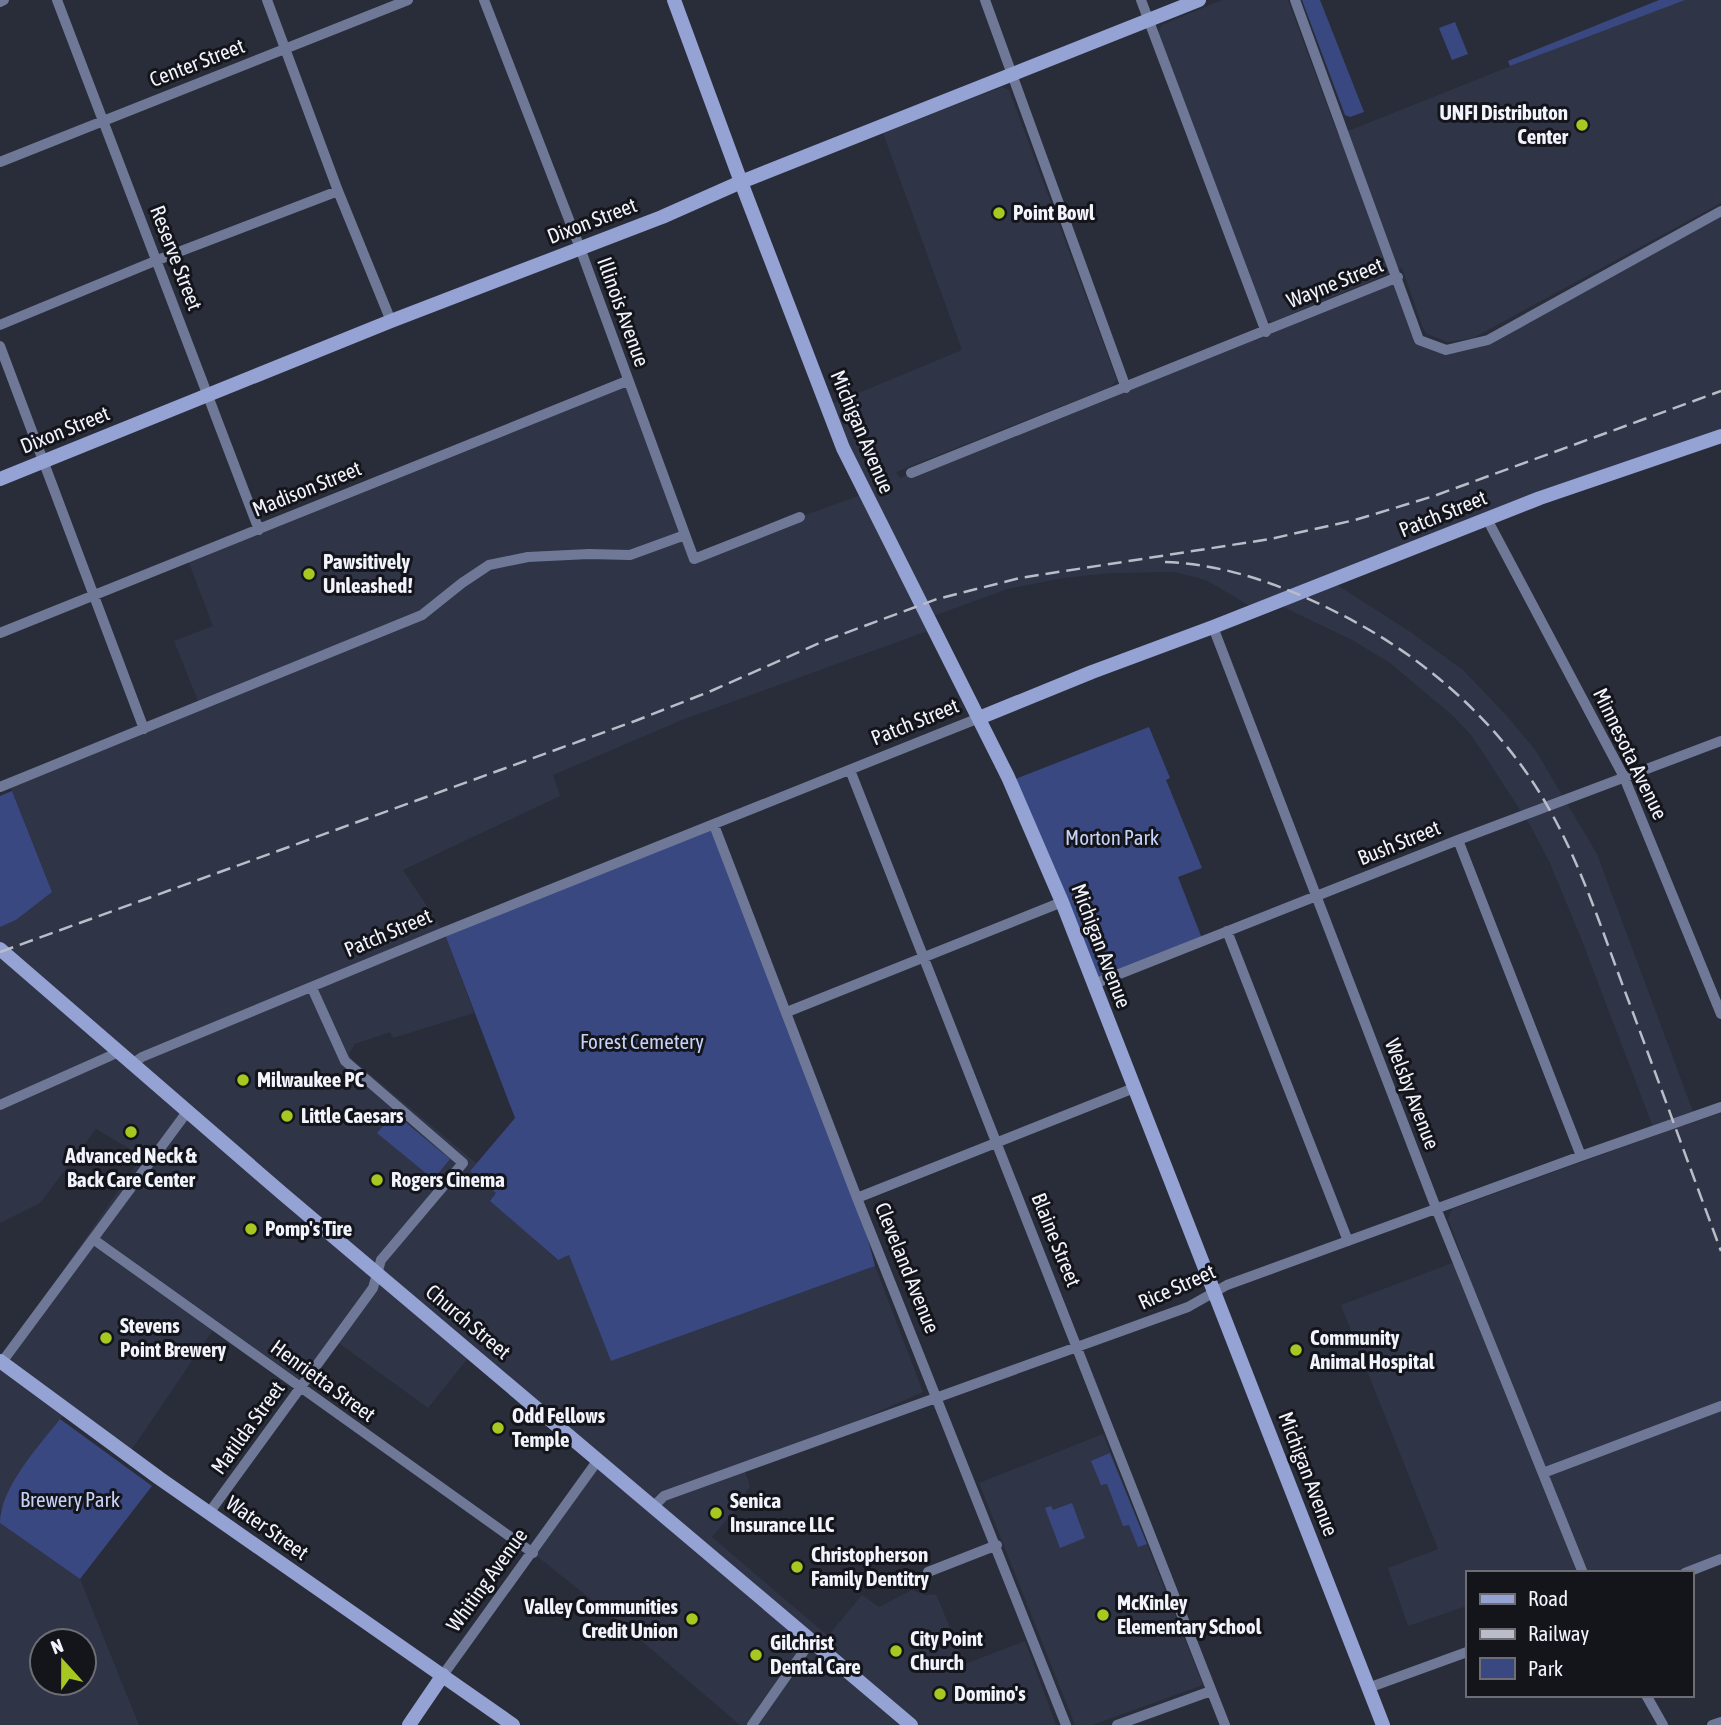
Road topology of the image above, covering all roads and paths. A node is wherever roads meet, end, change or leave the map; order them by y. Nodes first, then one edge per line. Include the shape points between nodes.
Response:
1 (57, 0) edge
2 (267, 0) edge
3 (408, 0) edge
4 (484, 0) edge
5 (674, 0) edge
6 (985, 0) edge
7 (1140, 0) edge
8 (1199, 0) edge
9 (1295, 0) edge
10 (1148, 20) junction
11 (285, 49) junction
12 (1013, 75) junction
13 (103, 121) junction
14 (0, 162) edge
15 (741, 182) junction
16 (338, 191) junction
17 (1721, 211) edge
18 (580, 248) junction
19 (155, 261) junction
20 (1398, 277) junction
21 (391, 321) junction
22 (0, 326) edge
23 (1266, 332) junction
24 (0, 346) edge
25 (627, 380) junction
26 (1126, 388) junction
27 (209, 395) junction
28 (1721, 436) edge
29 (43, 461) junction
30 (911, 473) dead end
31 (0, 479) edge
32 (800, 517) dead end
33 (1487, 519) junction
34 (259, 530) junction
35 (685, 534) junction
36 (93, 595) junction
37 (1213, 627) junction
38 (0, 633) edge
39 (979, 718) junction
40 (144, 729) junction
41 (1721, 741) edge
42 (850, 770) junction
43 (1624, 777) junction
44 (0, 787) edge
45 (713, 825) junction
46 (1458, 840) junction
47 (1315, 898) junction
48 (1062, 902) junction
49 (1227, 931) junction
50 (0, 949) edge
51 (924, 957) junction
52 (1094, 984) junction
53 (312, 988) junction
54 (786, 1012) junction
55 (1721, 1014) edge
56 (119, 1052) junction
57 (132, 1064) junction
58 (1134, 1088) junction
59 (0, 1105) edge
60 (1721, 1107) edge
61 (187, 1112) junction
62 (997, 1142) junction
63 (1581, 1156) junction
64 (857, 1198) junction
65 (1436, 1208) junction
66 (93, 1239) junction
67 (1348, 1241) junction
68 (377, 1273) junction
69 (1216, 1293) junction
70 (1078, 1346) junction
71 (1, 1361) edge
72 (300, 1389) junction
73 (938, 1397) junction
74 (1721, 1406) edge
75 (598, 1460) junction
76 (1543, 1473) junction
77 (653, 1507) junction
78 (209, 1513) junction
79 (996, 1545) junction
80 (533, 1553) junction
81 (1721, 1559) edge
82 (1582, 1571) edge
83 (1690, 1571) edge
84 (928, 1572) dead end
85 (811, 1642) junction
86 (1466, 1652) edge
87 (443, 1675) junction
88 (1368, 1688) junction
89 (1211, 1691) junction
90 (1647, 1697) edge
91 (1721, 1722) edge
92 (409, 1725) edge
93 (513, 1725) edge
94 (752, 1725) edge
95 (911, 1725) edge
96 (1066, 1725) edge
97 (1117, 1725) edge
98 (1225, 1725) edge
99 (1382, 1725) edge
100 (1663, 1725) edge
101 (1712, 1725) edge

1 - 13 street, Reserve Street
2 - 11 street
3 - 11 street, Center Street
4 - 18 street, Illinois Avenue
5 - 15 street, Michigan Avenue
6 - 12 street
7 - 10 street
8 - 10 street, Dixon Street
9 - 20 street
10 - 12 street, Dixon Street
10 - 23 street
11 - 13 street, Center Street
11 - 16 street
12 - 15 street, Dixon Street
12 - 26 street
13 - 14 street, Center Street
13 - 19 street, Reserve Street
15 - 18 street, Dixon Street
15 - 39 street, Michigan Avenue via 843,448
16 - 19 street
16 - 21 street
17 - 20 street, Wayne Street via 1488,340 1446,349 1419,340
18 - 21 street, Dixon Street
18 - 25 street, Illinois Avenue
19 - 22 street
19 - 27 street, Reserve Street
20 - 23 street, Wayne Street
21 - 27 street, Dixon Street
23 - 26 street, Wayne Street
24 - 29 street
25 - 34 street, Madison Street
25 - 35 street, Illinois Avenue
26 - 30 street, Wayne Street
27 - 29 street, Dixon Street
27 - 34 street, Reserve Street
28 - 33 street, Patch Street
29 - 31 street, Dixon Street
29 - 36 street
32 - 35 street, Illinois Avenue via 694,559
33 - 37 street, Patch Street
33 - 43 street, Minnesota Avenue
34 - 36 street, Madison Street
35 - 40 street via 630,555 528,557 489,565 422,615
36 - 38 street, Madison Street
36 - 40 street
37 - 39 street, Patch Street
37 - 47 street, Welsby Avenue
39 - 42 street, Patch Street
39 - 48 street, Michigan Avenue
40 - 44 street
41 - 43 street, Bush Street
42 - 45 street, Patch Street
42 - 51 street, Blaine Street
43 - 46 street, Bush Street
43 - 55 street, Minnesota Avenue
45 - 53 street, Patch Street
45 - 54 street, Cleveland Avenue
46 - 47 street, Bush Street
46 - 63 street
47 - 49 street, Bush Street
47 - 65 street, Welsby Avenue
48 - 51 street
48 - 52 street, Michigan Avenue
49 - 52 street, Bush Street
49 - 67 street
50 - 56 street, Church Street
51 - 54 street
51 - 62 street, Blaine Street
52 - 58 street, Michigan Avenue
53 - 57 street, Patch Street
53 - 68 street, Matilda Street via 345,1061 463,1163 381,1260
54 - 64 street, Cleveland Avenue
56 - 57 street, Church Street
56 - 59 street
57 - 61 street, Church Street
58 - 62 street
58 - 69 street, Michigan Avenue
60 - 63 street, Rice Street
61 - 66 street
61 - 68 street, Church Street
62 - 64 street
62 - 70 street, Blaine Street
63 - 65 street, Rice Street
64 - 73 street, Cleveland Avenue
65 - 67 street, Rice Street
65 - 76 street, Welsby Avenue
66 - 71 street
66 - 72 street, Henrietta Street
67 - 69 street, Rice Street
68 - 72 street, Matilda Street via 373,1288
68 - 75 street, Church Street
69 - 70 street, Rice Street
69 - 88 street, Michigan Avenue
70 - 73 street, Rice Street
70 - 89 street, Blaine Street
71 - 78 street, Water Street
72 - 78 street, Matilda Street
72 - 80 street, Henrietta Street
73 - 77 street, Rice Street via 662,1497
73 - 79 street, Cleveland Avenue
74 - 76 street
75 - 77 street, Church Street
75 - 80 street, Whiting Avenue
76 - 82 street, Welsby Avenue
77 - 85 street, Church Street
78 - 87 street, Water Street
79 - 84 street
79 - 96 street, Cleveland Avenue
80 - 87 street, Whiting Avenue
81 - 83 street
85 - 94 street
85 - 95 street, Church Street
86 - 88 street
87 - 92 street, Whiting Avenue
87 - 93 street, Water Street
88 - 99 street, Michigan Avenue
89 - 97 street
89 - 98 street, Blaine Street
90 - 100 street
91 - 101 street

